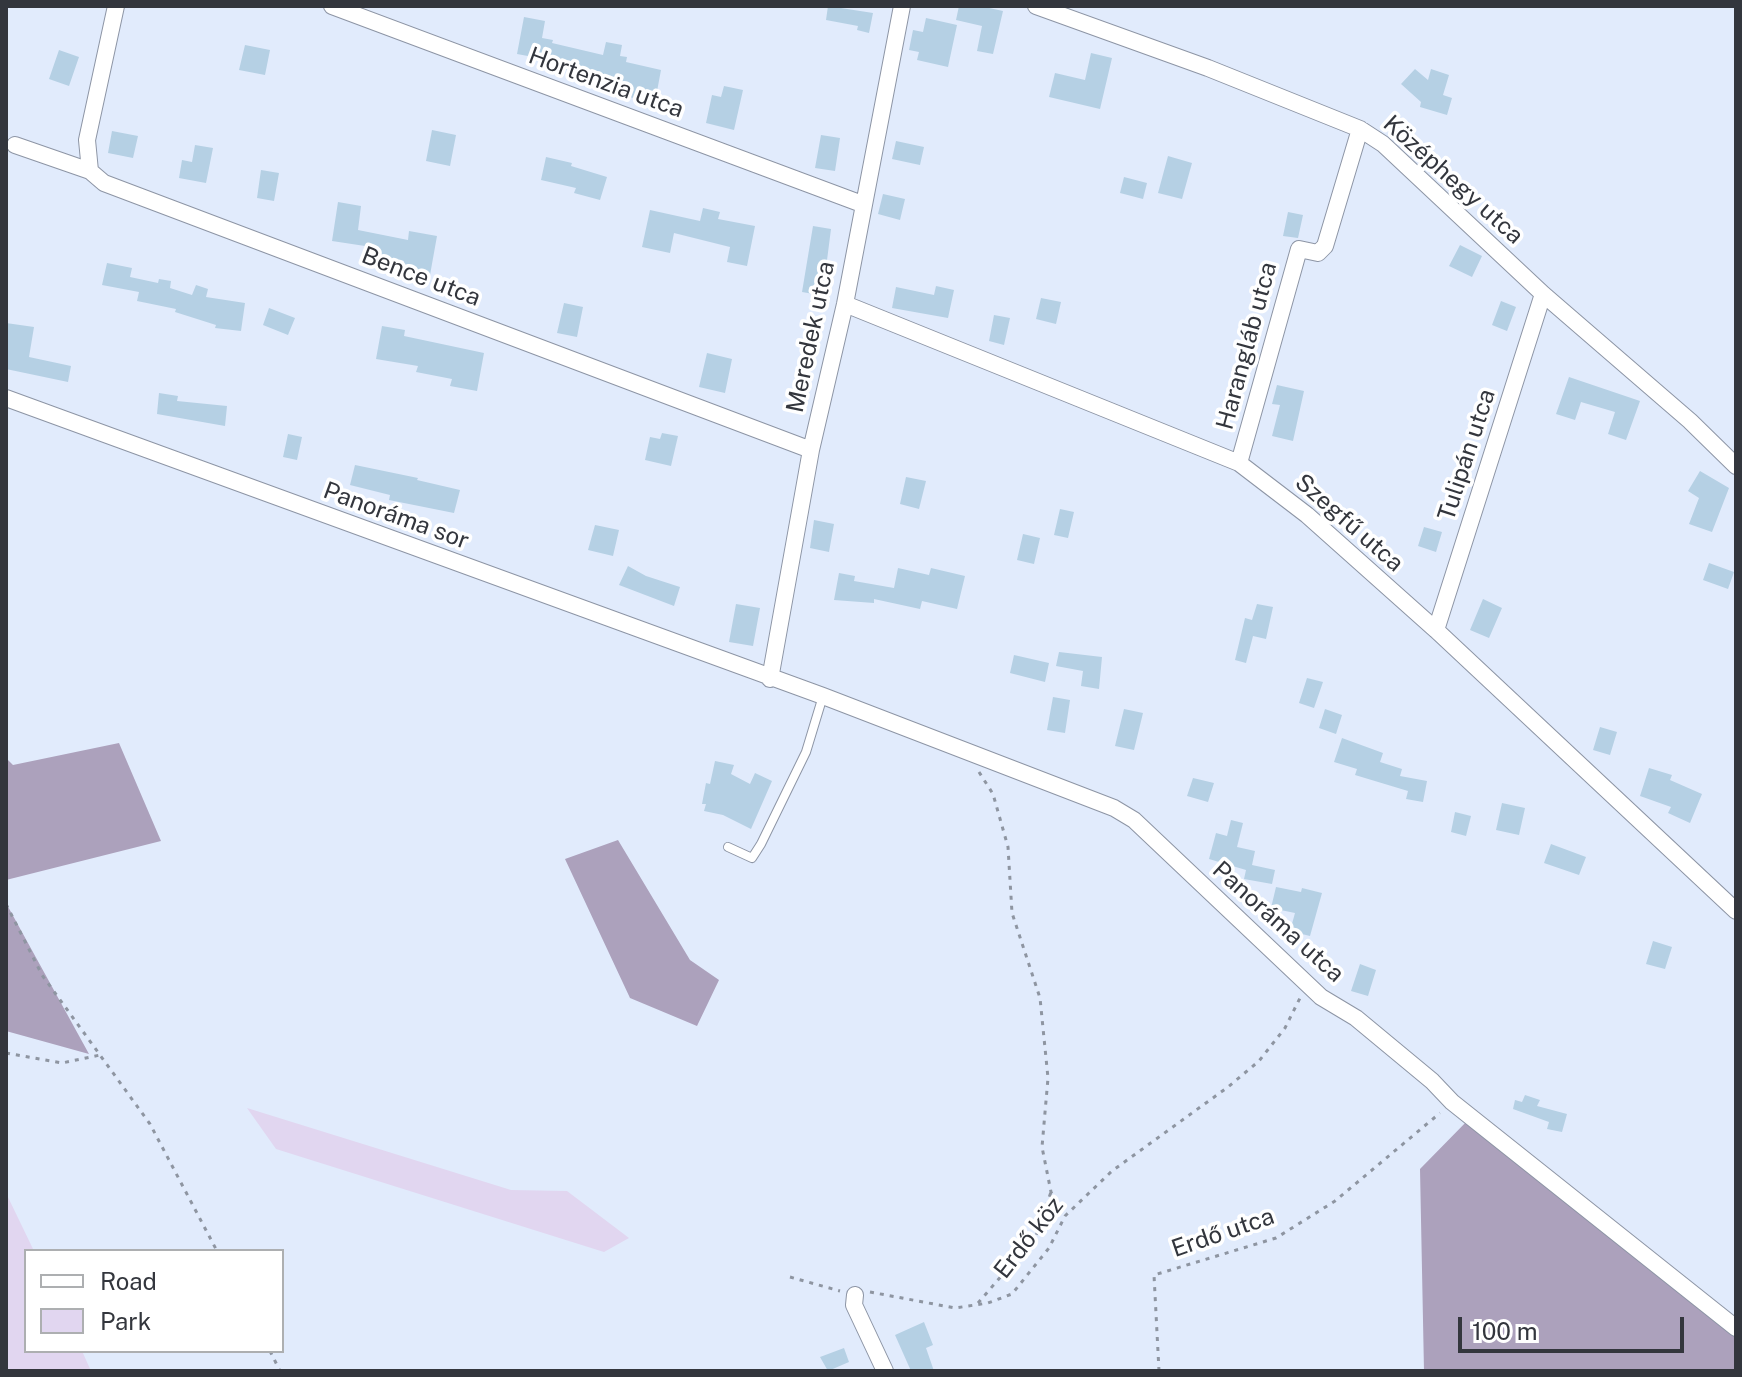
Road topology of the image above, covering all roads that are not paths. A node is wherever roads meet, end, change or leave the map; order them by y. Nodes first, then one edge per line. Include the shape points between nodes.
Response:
1 (116, 6) edge
2 (332, 6) edge
3 (902, 6) edge
4 (1036, 6) edge
5 (1360, 129) junction
6 (15, 145) dead end
7 (90, 171) junction
8 (862, 204) junction
9 (1543, 294) junction
10 (845, 304) junction
11 (6, 398) edge
12 (811, 450) junction
13 (1239, 463) junction
14 (1736, 466) edge
15 (1436, 630) junction
16 (770, 679) junction
17 (823, 696) junction
18 (728, 847) dead end
19 (1736, 911) edge
20 (855, 1295) road end
21 (1736, 1328) edge
22 (885, 1371) edge

1 - 7 street via 87,140
2 - 8 street, Hortenzia utca
3 - 8 street, Meredek utca
4 - 5 street, Középhegy utca
5 - 9 street, Középhegy utca via 1383,144
5 - 13 street, Harangláb utca via 1325,246 1318,253 1299,249
6 - 7 street, Bence utca
7 - 12 street, Bence utca via 104,183
8 - 10 street, Meredek utca
9 - 14 street, Középhegy utca
9 - 15 street, Tulipán utca
10 - 12 street, Meredek utca
10 - 13 street, Szegfű utca
11 - 16 street, Panoráma sor
12 - 16 street, Meredek utca
13 - 15 street, Szegfű utca via 1307,515
15 - 19 street, Szegfű utca
16 - 17 street, Panoráma utca
17 - 18 lane via 806,752 761,844 752,858
17 - 21 street, Panoráma utca via 1134,820 1321,997 1356,1018 1452,1102
20 - 22 street via 854,1305

